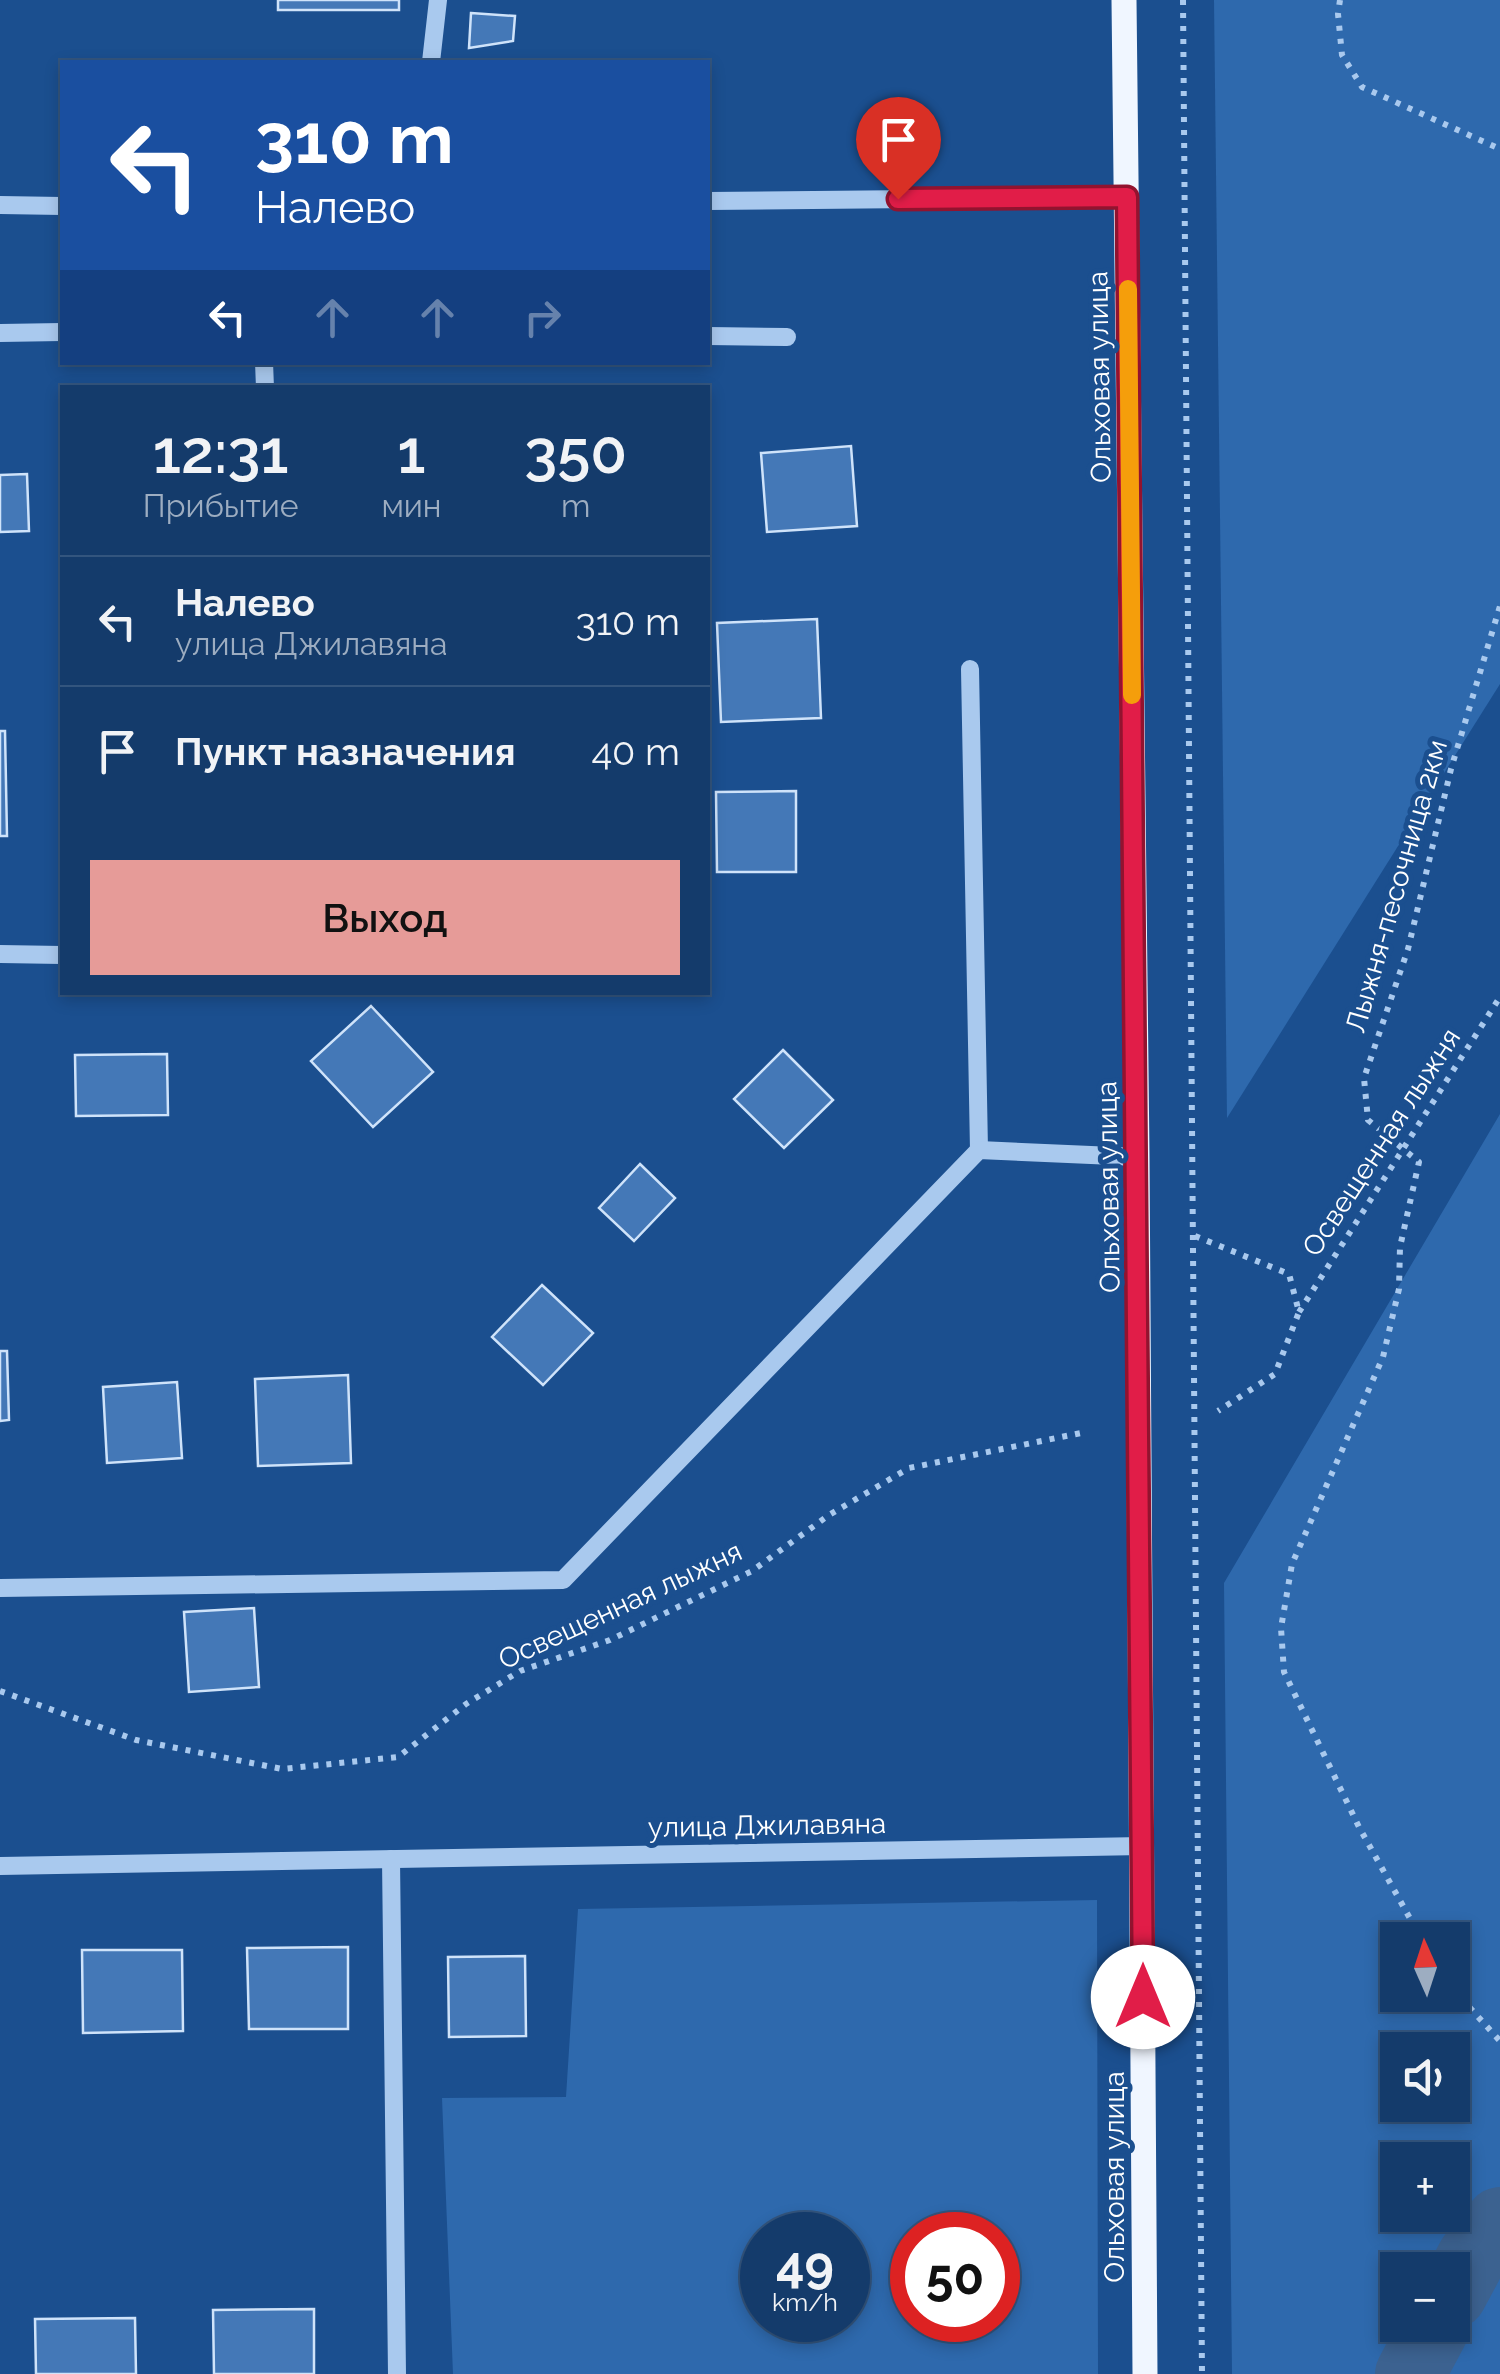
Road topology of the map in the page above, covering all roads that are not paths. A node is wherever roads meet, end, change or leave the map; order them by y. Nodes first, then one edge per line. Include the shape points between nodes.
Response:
1 (438, 0) edge
2 (1124, 0) edge
3 (431, 60) edge
4 (1127, 197) junction
5 (710, 201) edge
6 (0, 205) edge
7 (60, 206) edge
8 (60, 332) edge
9 (0, 333) edge
10 (710, 336) edge
11 (787, 337) dead end
12 (970, 670) dead end
13 (0, 954) edge
14 (60, 955) edge
15 (979, 1150) junction
16 (1138, 1157) junction
17 (0, 1588) edge
18 (1143, 1846) junction
19 (391, 1859) junction
20 (0, 1866) edge
21 (397, 2374) edge
22 (1144, 2374) edge

1 - 3 street
2 - 4 main road, Ольховая улица
4 - 5 street
4 - 16 main road, Ольховая улица
6 - 7 street
8 - 9 street
10 - 11 street
12 - 15 street
13 - 14 street
15 - 16 street
15 - 17 street via 563,1580
16 - 18 main road, Ольховая улица
18 - 19 street, улица Джилавяна
18 - 22 main road, Ольховая улица
19 - 20 street, улица Джилавяна
19 - 21 street

